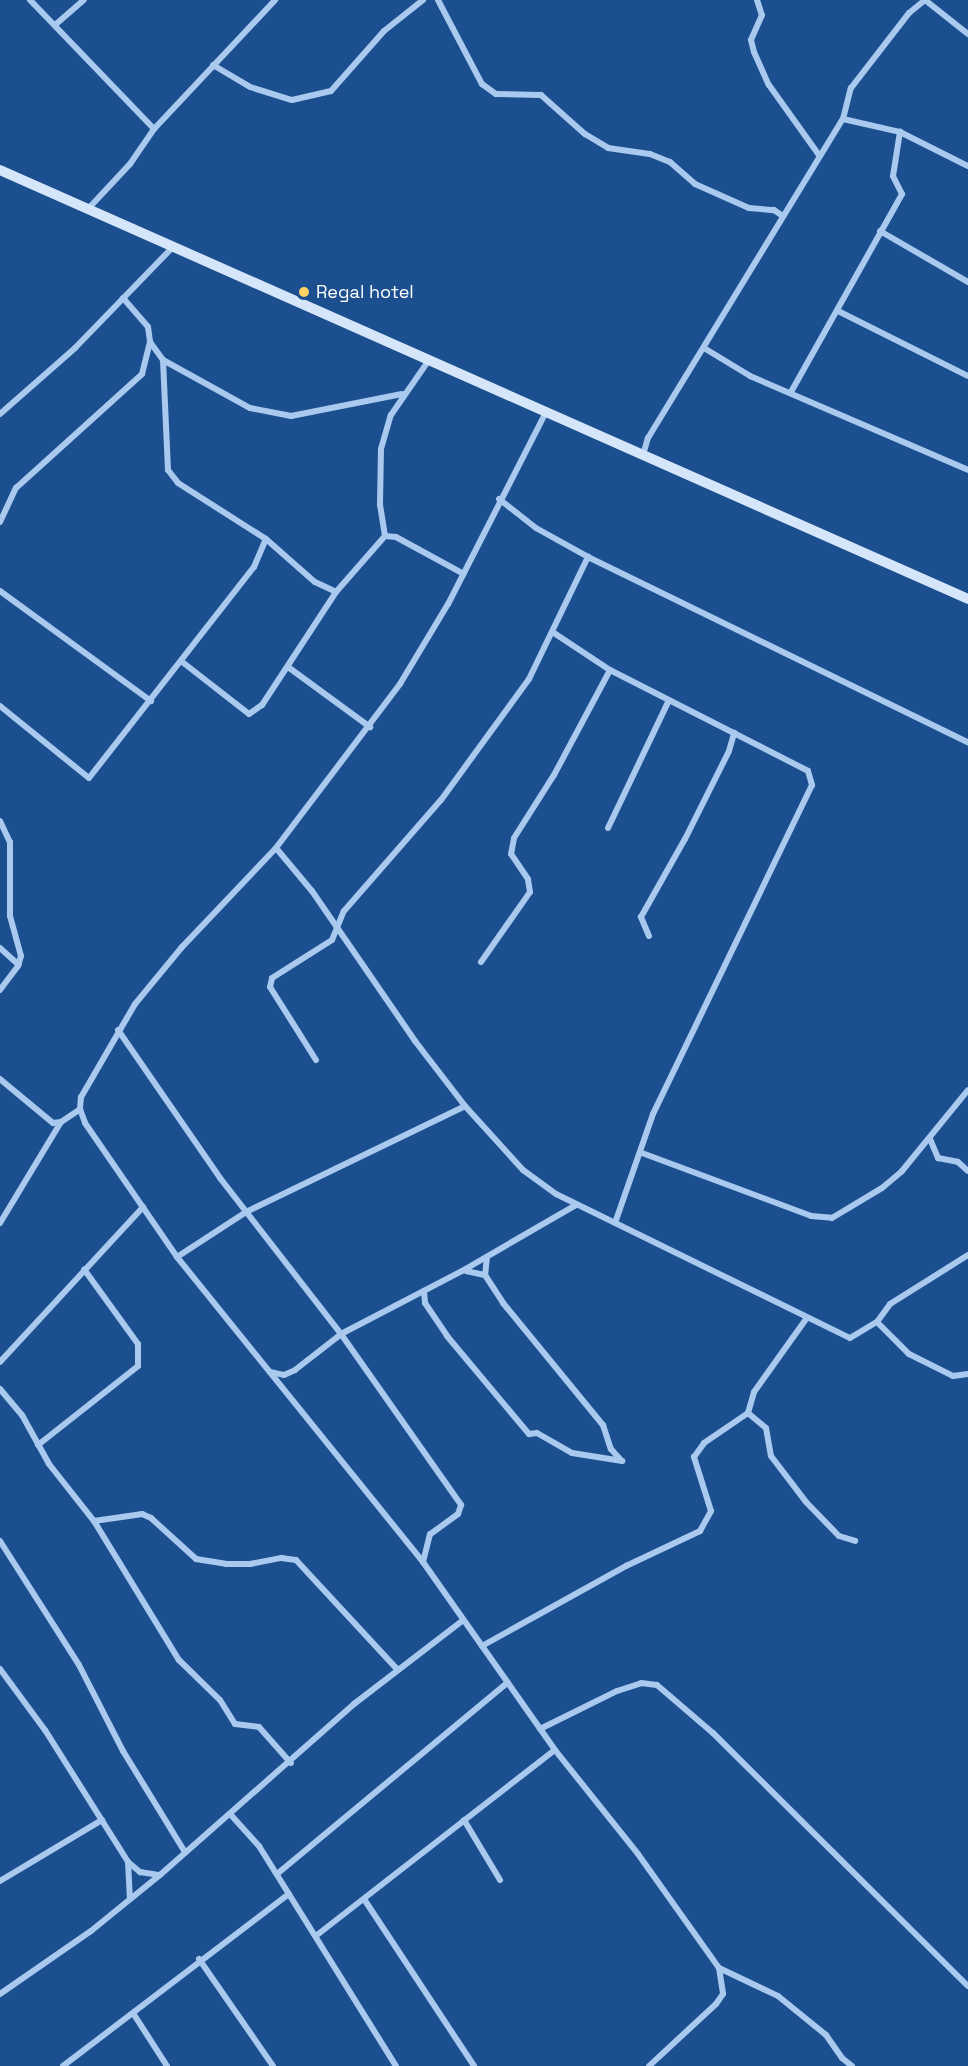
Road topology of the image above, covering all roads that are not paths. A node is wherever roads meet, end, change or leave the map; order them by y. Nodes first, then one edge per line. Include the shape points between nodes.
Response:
1 (30, 0) edge
2 (84, 0) edge
3 (275, 0) edge
4 (423, 0) edge
5 (438, 0) edge
6 (757, 0) edge
7 (911, 0) edge
8 (925, 0) edge
9 (917, 7) junction
10 (55, 25) junction
11 (968, 34) edge
12 (213, 65) junction
13 (843, 119) junction
14 (154, 129) junction
15 (900, 132) junction
16 (819, 155) junction
17 (968, 165) edge
18 (0, 170) edge
19 (88, 209) junction
20 (783, 216) junction
21 (880, 231) junction
22 (172, 247) junction
23 (968, 282) edge
24 (123, 298) junction
25 (838, 311) junction
26 (150, 342) junction
27 (704, 348) junction
28 (163, 360) junction
29 (429, 360) junction
30 (968, 376) edge
31 (791, 392) junction
32 (402, 394) junction
33 (546, 412) junction
34 (0, 414) edge
35 (642, 457) junction
36 (968, 470) edge
37 (499, 499) junction
38 (0, 522) edge
39 (385, 536) junction
40 (266, 539) junction
41 (588, 557) junction
42 (464, 573) junction
43 (0, 591) edge
44 (336, 592) junction
45 (968, 599) edge
46 (554, 633) junction
47 (181, 661) junction
48 (288, 667) junction
49 (610, 670) junction
50 (152, 701) junction
51 (668, 702) junction
52 (0, 706) edge
53 (370, 727) junction
54 (734, 733) junction
55 (968, 742) edge
56 (0, 821) edge
57 (608, 828) dead end
58 (276, 848) junction
59 (337, 927) junction
60 (649, 936) dead end
61 (0, 948) edge
62 (481, 962) dead end
63 (19, 965) junction
64 (0, 990) edge
65 (118, 1030) junction
66 (316, 1060) dead end
67 (0, 1079) edge
68 (968, 1090) edge
69 (465, 1106) junction
70 (80, 1109) junction
71 (61, 1122) junction
72 (930, 1139) junction
73 (642, 1153) junction
74 (968, 1171) edge
75 (576, 1205) junction
76 (143, 1207) junction
77 (246, 1212) junction
78 (0, 1223) edge
79 (615, 1223) junction
80 (968, 1255) edge
81 (177, 1257) junction
82 (488, 1257) junction
83 (84, 1269) junction
84 (462, 1271) junction
85 (485, 1275) junction
86 (424, 1291) junction
87 (414, 1296) junction
88 (424, 1303) junction
89 (806, 1318) junction
90 (877, 1323) junction
91 (341, 1334) junction
92 (0, 1362) edge
93 (270, 1372) junction
94 (968, 1374) edge
95 (0, 1389) edge
96 (748, 1413) junction
97 (38, 1445) junction
98 (94, 1521) junction
99 (0, 1541) edge
100 (855, 1541) dead end
101 (423, 1562) junction
102 (462, 1621) junction
103 (482, 1646) junction
104 (396, 1668) junction
105 (0, 1669) edge
106 (508, 1682) junction
107 (540, 1729) junction
108 (555, 1750) junction
109 (291, 1763) junction
110 (231, 1815) junction
111 (102, 1820) junction
112 (464, 1820) junction
113 (185, 1852) junction
114 (128, 1862) junction
115 (277, 1874) junction
116 (160, 1875) junction
117 (500, 1880) dead end
118 (0, 1881) edge
119 (289, 1894) junction
120 (130, 1899) junction
121 (364, 1899) junction
122 (317, 1935) junction
123 (199, 1959) junction
124 (719, 1968) junction
125 (968, 1986) edge
126 (0, 1994) edge
127 (134, 2013) junction
128 (66, 2065) edge
129 (167, 2066) edge
130 (273, 2066) edge
131 (396, 2066) edge
132 (474, 2066) edge
133 (649, 2066) edge
134 (852, 2066) edge

1 - 10 street
2 - 10 street
3 - 12 street
4 - 12 street via 384,31 331,91 292,100 250,87
5 - 20 street via 482,84 496,94 541,95 585,134 609,148 650,154 670,162 695,184 749,208 774,210
6 - 16 street via 762,15 751,40 754,52 769,86
7 - 9 street
8 - 9 street
8 - 11 street
9 - 13 street via 851,88
10 - 14 street
12 - 14 street
13 - 15 street
13 - 16 street
14 - 19 street via 130,164
15 - 17 street
15 - 21 street via 893,176 902,194
16 - 20 street
18 - 19 main road
19 - 22 main road
20 - 27 street
21 - 23 street
21 - 25 street
22 - 24 street
22 - 29 main road
24 - 26 street via 148,327
24 - 34 street via 66,356
25 - 30 street
25 - 31 street
26 - 28 street
26 - 38 street via 142,374 15,488
27 - 31 street via 750,376
27 - 35 street via 648,438
28 - 32 street via 250,408 291,417
28 - 40 street via 168,470 178,483
29 - 32 street
29 - 33 main road
31 - 36 street
32 - 39 street via 381,449 380,505
33 - 35 main road
33 - 37 street
35 - 45 main road
37 - 41 street via 536,528
37 - 42 street
39 - 42 street via 396,537
39 - 44 street
40 - 44 street via 315,582
40 - 47 street via 254,567
41 - 46 street
41 - 55 street
42 - 53 street via 400,684
43 - 50 street
44 - 48 street
46 - 49 street
46 - 59 street via 529,679 447,792 350,904
47 - 48 street via 249,714 262,705
47 - 50 street
48 - 53 street
49 - 51 street via 642,684
49 - 62 street via 514,838 511,854 528,879 530,892
50 - 52 street via 89,778
51 - 54 street
51 - 57 street
53 - 58 street
54 - 60 street via 729,751 685,839 641,917
54 - 73 street via 808,771 812,785 653,1114
56 - 63 street via 10,842 10,916 21,956
58 - 59 street
58 - 65 street via 182,947
59 - 66 street via 332,940 269,982
59 - 69 street
61 - 63 street
63 - 64 street
65 - 70 street via 81,1097
65 - 77 street
67 - 71 street via 53,1123
68 - 72 street
69 - 75 street via 523,1170
69 - 77 street
70 - 71 street
70 - 76 street via 85,1123
71 - 78 street
72 - 73 street via 882,1188 843,1213 824,1219
72 - 74 street via 938,1158 958,1162
73 - 79 street
75 - 79 street
75 - 82 street
76 - 81 street
76 - 83 street
77 - 81 street
77 - 91 street
79 - 89 street
80 - 90 street via 890,1304
81 - 93 street
82 - 84 street
82 - 85 street
83 - 92 street
83 - 97 street via 138,1344 138,1366
84 - 85 street via 477,1270
84 - 86 street
85 - 88 street via 507,1309 530,1332 603,1425 611,1449 622,1461 572,1453 537,1433 529,1434 456,1348
86 - 87 street
86 - 88 street
87 - 88 street
87 - 91 street
89 - 90 street via 850,1338
89 - 96 street via 754,1392
90 - 94 street via 909,1354 953,1376
91 - 93 street via 295,1370 284,1375
91 - 101 street via 461,1505 458,1514 430,1534
93 - 101 street
95 - 97 street via 22,1415
96 - 100 street via 766,1428 771,1456 806,1502 839,1536
96 - 103 street via 704,1443 694,1458 711,1511 699,1532 626,1566
97 - 98 street
98 - 104 street via 142,1514 196,1559 242,1564 281,1558 296,1560
98 - 109 street via 179,1660 219,1700 235,1724 259,1727
99 - 113 street via 79,1665 123,1751
101 - 102 street
102 - 103 street
102 - 104 street
103 - 106 street
104 - 109 street
105 - 111 street via 45,1730
106 - 107 street
106 - 115 street via 473,1707 363,1805
107 - 108 street
107 - 125 street via 617,1691 641,1683 657,1685 713,1733
108 - 112 street
108 - 124 street via 638,1854
109 - 110 street
110 - 113 street
110 - 115 street
111 - 114 street
111 - 118 street
112 - 117 street
112 - 121 street
113 - 116 street
114 - 116 street via 140,1872
114 - 120 street
115 - 119 street
116 - 120 street
119 - 122 street
119 - 123 street
120 - 126 street
121 - 122 street
121 - 132 street
122 - 131 street
123 - 127 street
123 - 130 street
124 - 133 street via 723,1994 716,2004
124 - 134 street via 778,1996 826,2035
127 - 128 street
127 - 129 street

